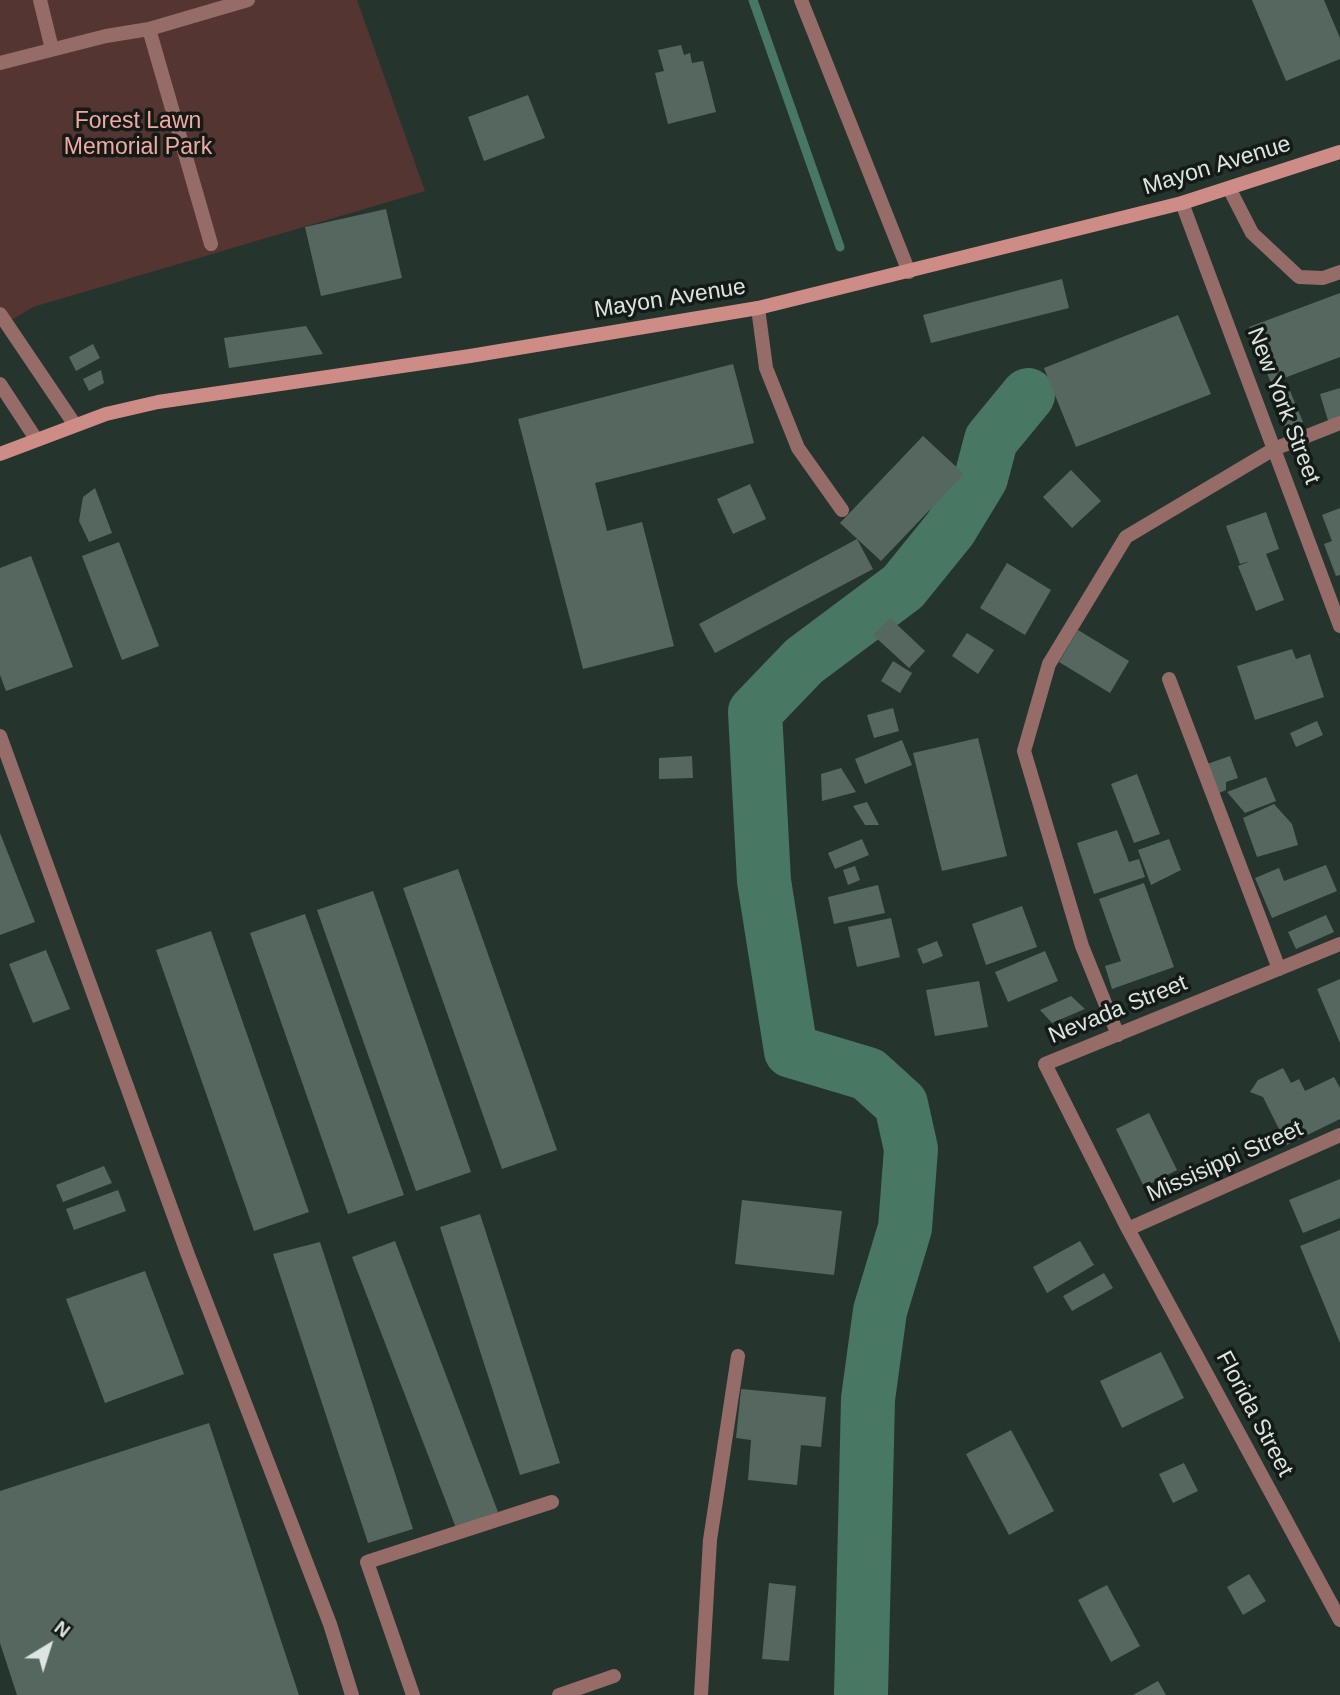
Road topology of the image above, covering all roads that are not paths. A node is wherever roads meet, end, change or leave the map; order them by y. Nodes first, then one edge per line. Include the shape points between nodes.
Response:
1 (40, 0) edge
2 (248, 0) edge
3 (801, 0) edge
4 (149, 29) junction
5 (52, 49) junction
6 (0, 63) edge
7 (1340, 152) edge
8 (1229, 188) junction
9 (1182, 203) junction
10 (211, 244) dead end
11 (909, 272) junction
12 (1340, 272) edge
13 (758, 308) junction
14 (0, 314) edge
15 (0, 383) edge
16 (1340, 423) edge
17 (75, 425) junction
18 (36, 439) junction
19 (1275, 449) junction
20 (0, 454) edge
21 (842, 510) dead end
22 (1340, 626) edge
23 (1169, 679) dead end
24 (0, 736) edge
25 (1340, 944) edge
26 (1279, 969) junction
27 (1118, 1035) junction
28 (1340, 1135) edge
29 (1128, 1229) junction
30 (738, 1356) dead end
31 (552, 1502) dead end
32 (1340, 1620) edge
33 (614, 1676) dead end
34 (352, 1695) edge
35 (413, 1695) edge
36 (559, 1695) edge
37 (701, 1695) edge

1 - 5 street
2 - 4 street
3 - 11 street
4 - 5 street
4 - 10 street
5 - 6 street
7 - 8 main road, Mayon Avenue
8 - 9 main road, Mayon Avenue
8 - 12 street via 1252,233 1299,277 1323,278
9 - 11 main road, Mayon Avenue
9 - 19 street, New York Street
11 - 13 main road, Mayon Avenue
13 - 17 main road, Mayon Avenue via 158,402
13 - 21 street via 766,368 797,448
14 - 17 street
15 - 18 street
16 - 19 street
17 - 18 main road, Mayon Avenue
18 - 20 main road, Mayon Avenue
19 - 22 street, New York Street
19 - 27 street via 1126,537 1049,664 1024,751 1082,946
23 - 26 street
24 - 34 street via 188,1255 330,1624
25 - 26 street, Nevada Street
26 - 27 street, Nevada Street
27 - 29 street, Nevada Street via 1045,1064
28 - 29 street, Missisippi Street
29 - 32 street, Florida Street
30 - 37 street via 710,1540
31 - 35 street via 367,1562
33 - 36 street

